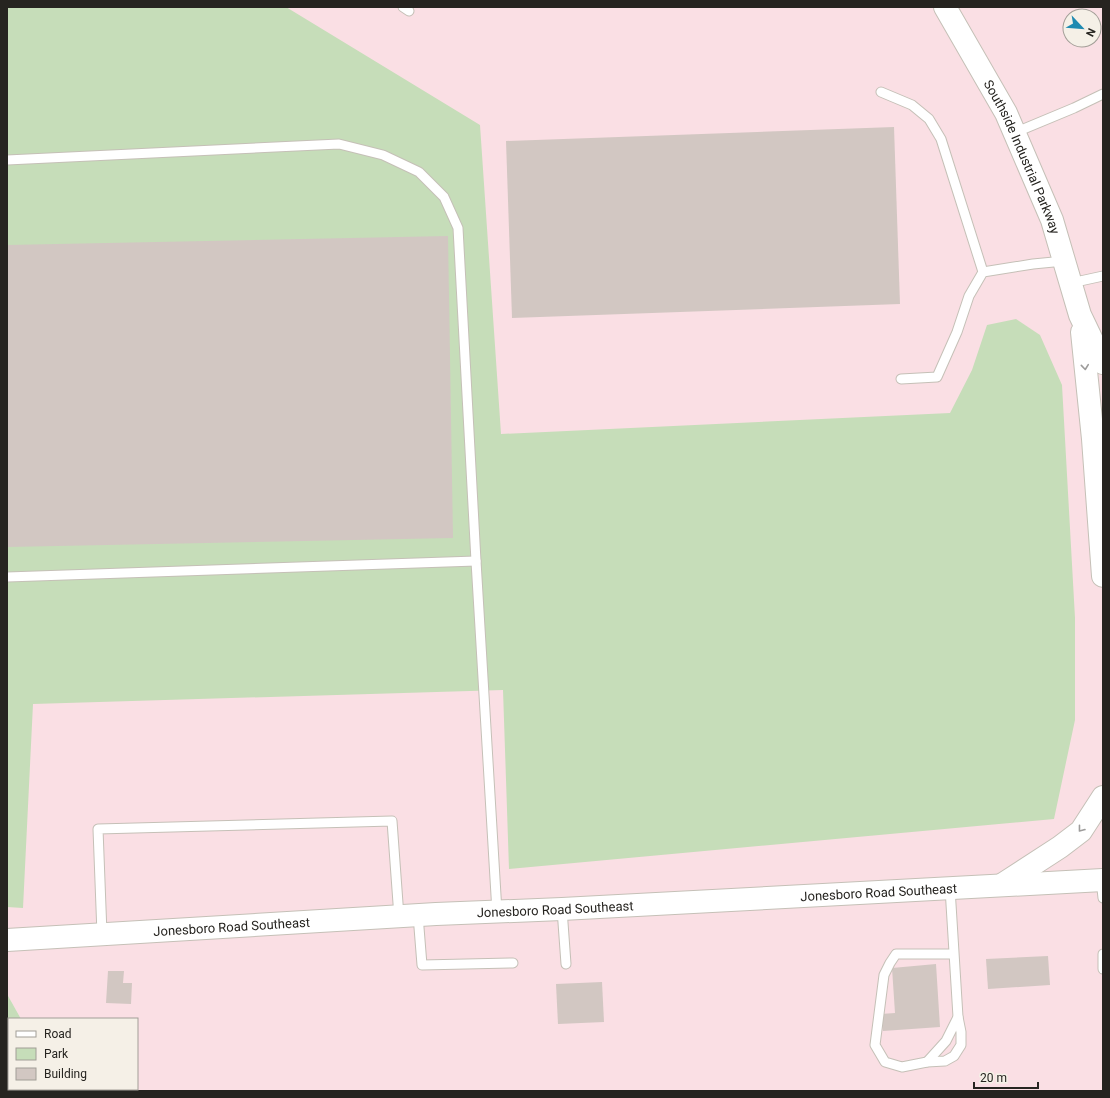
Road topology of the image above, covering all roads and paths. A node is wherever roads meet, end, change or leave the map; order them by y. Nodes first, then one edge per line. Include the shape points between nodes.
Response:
1 (945, 7) edge
2 (882, 92) dead end
3 (1103, 94) edge
4 (1014, 133) junction
5 (7, 160) edge
6 (1064, 261) junction
7 (983, 272) junction
8 (1103, 276) edge
9 (1071, 283) junction
10 (1080, 315) junction
11 (1103, 363) edge
12 (901, 378) dead end
13 (476, 561) junction
14 (1103, 576) edge
15 (7, 577) edge
16 (1103, 797) edge
17 (1002, 885) junction
18 (1102, 886) edge
19 (950, 888) junction
20 (562, 909) junction
21 (497, 912) junction
22 (408, 916) junction
23 (102, 934) junction
24 (7, 940) edge
25 (953, 954) junction
26 (1103, 954) edge
27 (512, 963) dead end
28 (566, 964) dead end
29 (1103, 970) edge
30 (958, 1017) junction
31 (927, 1062) junction

1 - 4 main road, Southside Industrial Parkway via 1006,113
2 - 7 lane via 912,105 929,119 941,139
3 - 4 lane
4 - 6 main road, Southside Industrial Parkway via 1052,220
5 - 13 lane via 339,144 383,155 419,172 444,197 458,228
6 - 7 lane
6 - 9 main road, Southside Industrial Parkway
7 - 12 lane via 969,296 957,332 937,377
8 - 9 lane
9 - 10 main road, Southside Industrial Parkway
10 - 11 main road, Southside Industrial Parkway
10 -> 14 main road, Southside Industrial Parkway
13 - 15 lane
13 - 21 lane
16 -> 17 main road via 1081,831
17 - 18 main road, Jonesboro Road Southeast
17 - 19 main road, Jonesboro Road Southeast
19 - 20 main road, Jonesboro Road Southeast
19 - 25 lane
20 - 21 main road, Jonesboro Road Southeast
20 - 28 lane
21 - 22 main road, Jonesboro Road Southeast
22 - 23 main road, Jonesboro Road Southeast
22 - 23 lane via 392,821 98,829
22 - 27 lane via 422,964
23 - 24 main road, Jonesboro Road Southeast
25 - 30 lane
25 - 31 lane via 896,954 884,975 875,1045 885,1062 902,1067
26 - 29 lane
30 - 31 lane via 946,1041
30 - 31 lane via 961,1045 954,1056 945,1061

